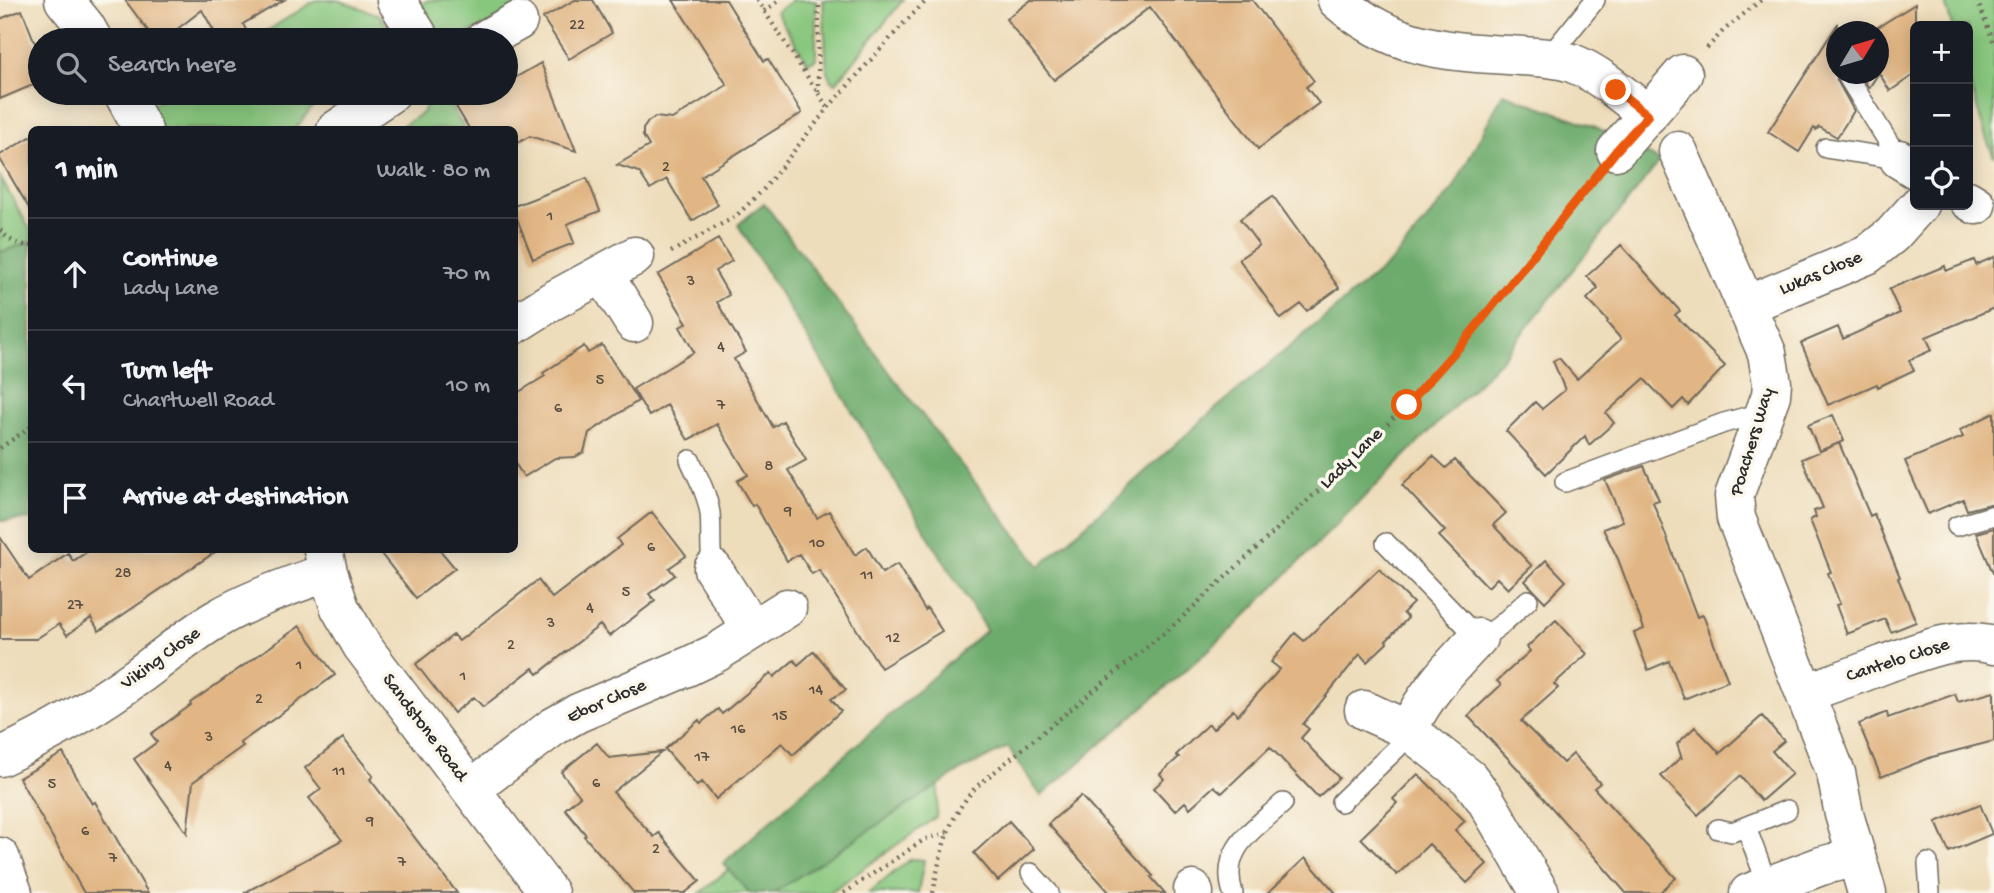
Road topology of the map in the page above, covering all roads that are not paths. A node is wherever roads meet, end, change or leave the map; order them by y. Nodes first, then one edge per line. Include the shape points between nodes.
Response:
1 (64, 0) edge
2 (396, 0) edge
3 (1337, 0) edge
4 (1595, 0) edge
5 (518, 21) dead end
6 (86, 28) edge
7 (414, 28) edge
8 (505, 28) edge
9 (1548, 58) junction
10 (1683, 74) road end
11 (1852, 84) edge
12 (129, 105) edge
13 (373, 105) edge
14 (1648, 115) junction
15 (141, 126) edge
16 (342, 126) edge
17 (1826, 148) dead end
18 (1616, 151) road end
19 (1678, 151) dead end
20 (1910, 170) edge
21 (1910, 172) edge
22 (1910, 179) edge
23 (1747, 305) junction
24 (518, 322) edge
25 (634, 323) dead end
26 (1763, 417) junction
27 (690, 460) dead end
28 (1565, 482) dead end
29 (1994, 514) edge
30 (1957, 526) dead end
31 (1386, 542) dead end
32 (326, 561) edge
33 (713, 569) joint
34 (1528, 600) dead end
35 (787, 608) dead end
36 (752, 630) junction
37 (1478, 638) junction
38 (1994, 645) edge
39 (1805, 694) junction
40 (1364, 710) dead end
41 (1408, 730) junction
42 (0, 757) edge
43 (471, 789) junction
44 (1341, 802) dead end
45 (1283, 803) dead end
46 (1787, 810) dead end
47 (1746, 827) junction
48 (1718, 829) dead end
49 (0, 857) edge
50 (1856, 857) junction
51 (1928, 863) dead end
52 (1031, 873) dead end
53 (1758, 889) edge
54 (13, 893) edge
55 (550, 893) edge
56 (1049, 893) edge
57 (1233, 893) edge
58 (1540, 893) edge
59 (1867, 893) edge
60 (1930, 893) edge

1 - 6 street
2 - 7 street
3 - 9 street via 1369,24 1418,45
4 - 9 lane
5 - 8 street
9 - 14 street via 1598,78
10 - 14 street
11 - 20 lane
12 - 15 street
13 - 16 street
14 - 18 street
17 - 21 lane
19 - 23 street, Poachers Way
22 - 23 street, Lukas Close via 1892,235 1867,255
23 - 26 street, Poachers Way via 1771,368 1771,395
24 - 25 street via 619,265
26 - 28 lane via 1724,423
26 - 39 street, Poachers Way via 1741,473 1734,507
27 - 33 lane via 709,509
29 - 30 lane
31 - 37 lane
32 - 42 street, Viking Close via 214,620 77,717
32 - 43 street, Sandstone Road via 340,608 362,646
33 - 36 street
34 - 37 lane
35 - 36 street, Ebor Close
36 - 43 street, Ebor Close via 716,653 553,727
37 - 41 street via 1438,681
38 - 39 street, Cantelo Close via 1970,641 1931,647
39 - 50 street, Poachers Way via 1836,773
40 - 41 street
41 - 44 lane via 1397,748
41 - 58 street via 1478,788
43 - 55 street, Sandstone Road
45 - 57 lane via 1234,851 1230,864
46 - 47 lane
47 - 48 lane via 1732,832
47 - 53 lane
49 - 54 street
50 - 53 street
50 - 59 street, Poachers Way
51 - 60 lane
52 - 56 lane

